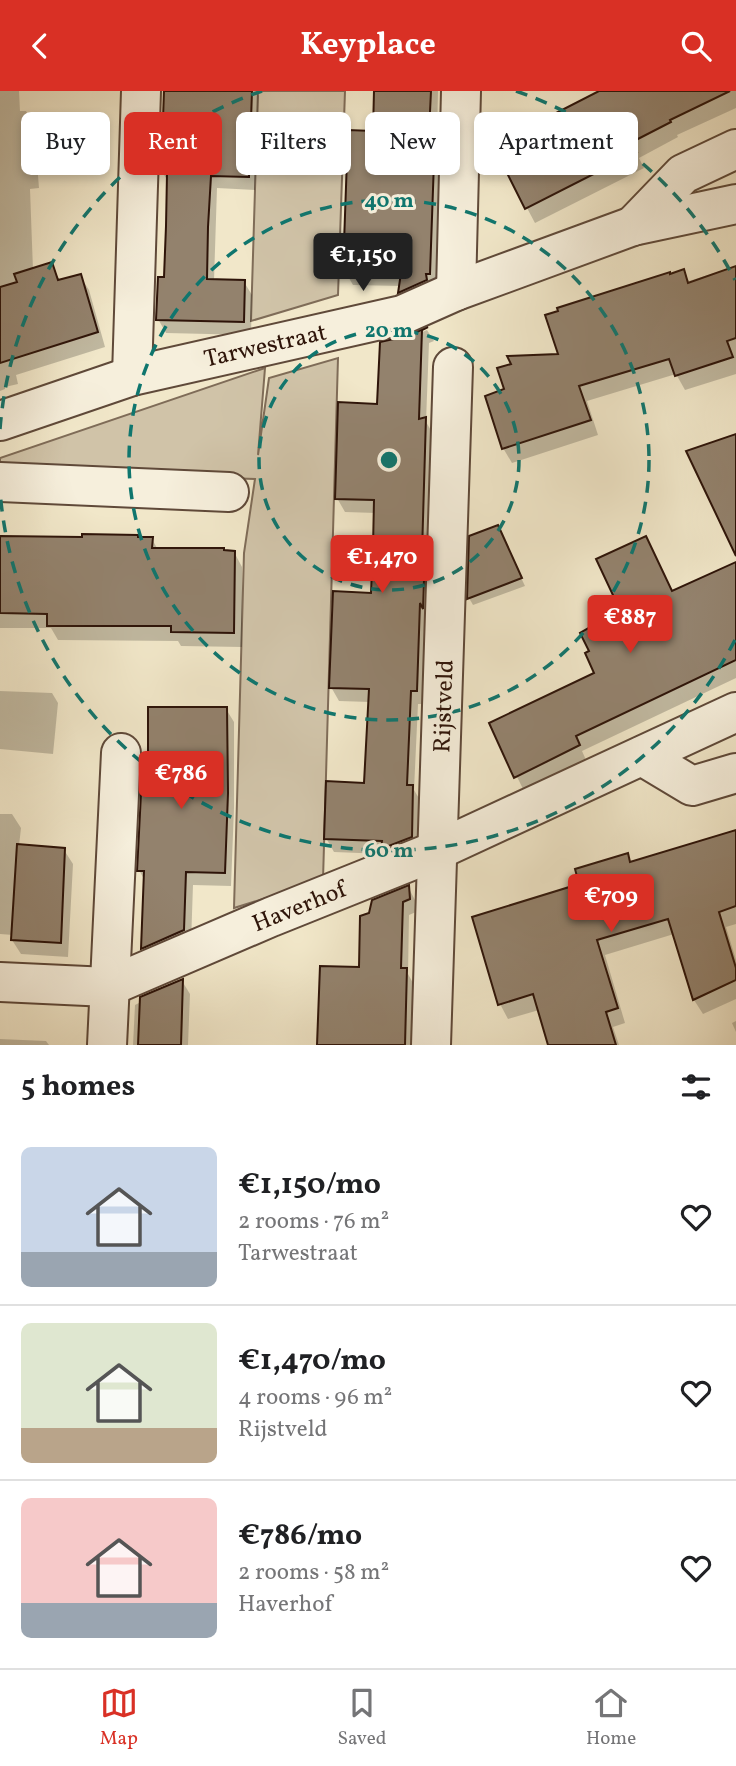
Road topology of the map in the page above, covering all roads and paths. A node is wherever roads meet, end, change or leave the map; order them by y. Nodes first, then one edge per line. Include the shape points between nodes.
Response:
1 (141, 91) edge
2 (461, 91) edge
3 (736, 149) edge
4 (736, 204) edge
5 (633, 226) junction
6 (456, 291) junction
7 (453, 367) dead end
8 (132, 376) junction
9 (0, 421) edge
10 (0, 482) edge
11 (229, 492) dead end
12 (736, 712) edge
13 (121, 753) dead end
14 (642, 756) junction
15 (736, 772) edge
16 (438, 850) junction
17 (0, 982) edge
18 (108, 987) junction
19 (107, 1045) edge
20 (431, 1045) edge

1 - 8 street
2 - 6 street
3 - 5 street, Tarwestraat via 682,174
4 - 5 street, Tarwestraat
5 - 6 street, Tarwestraat
6 - 8 street, Tarwestraat via 402,315
7 - 16 street, Rijstveld
8 - 9 street, Tarwestraat
10 - 11 street
12 - 14 street, Haverhof
13 - 18 street
14 - 15 street via 692,786
14 - 16 street, Haverhof
16 - 18 street, Haverhof
16 - 20 street, Rijstveld
17 - 18 street, Haverhof
18 - 19 street

